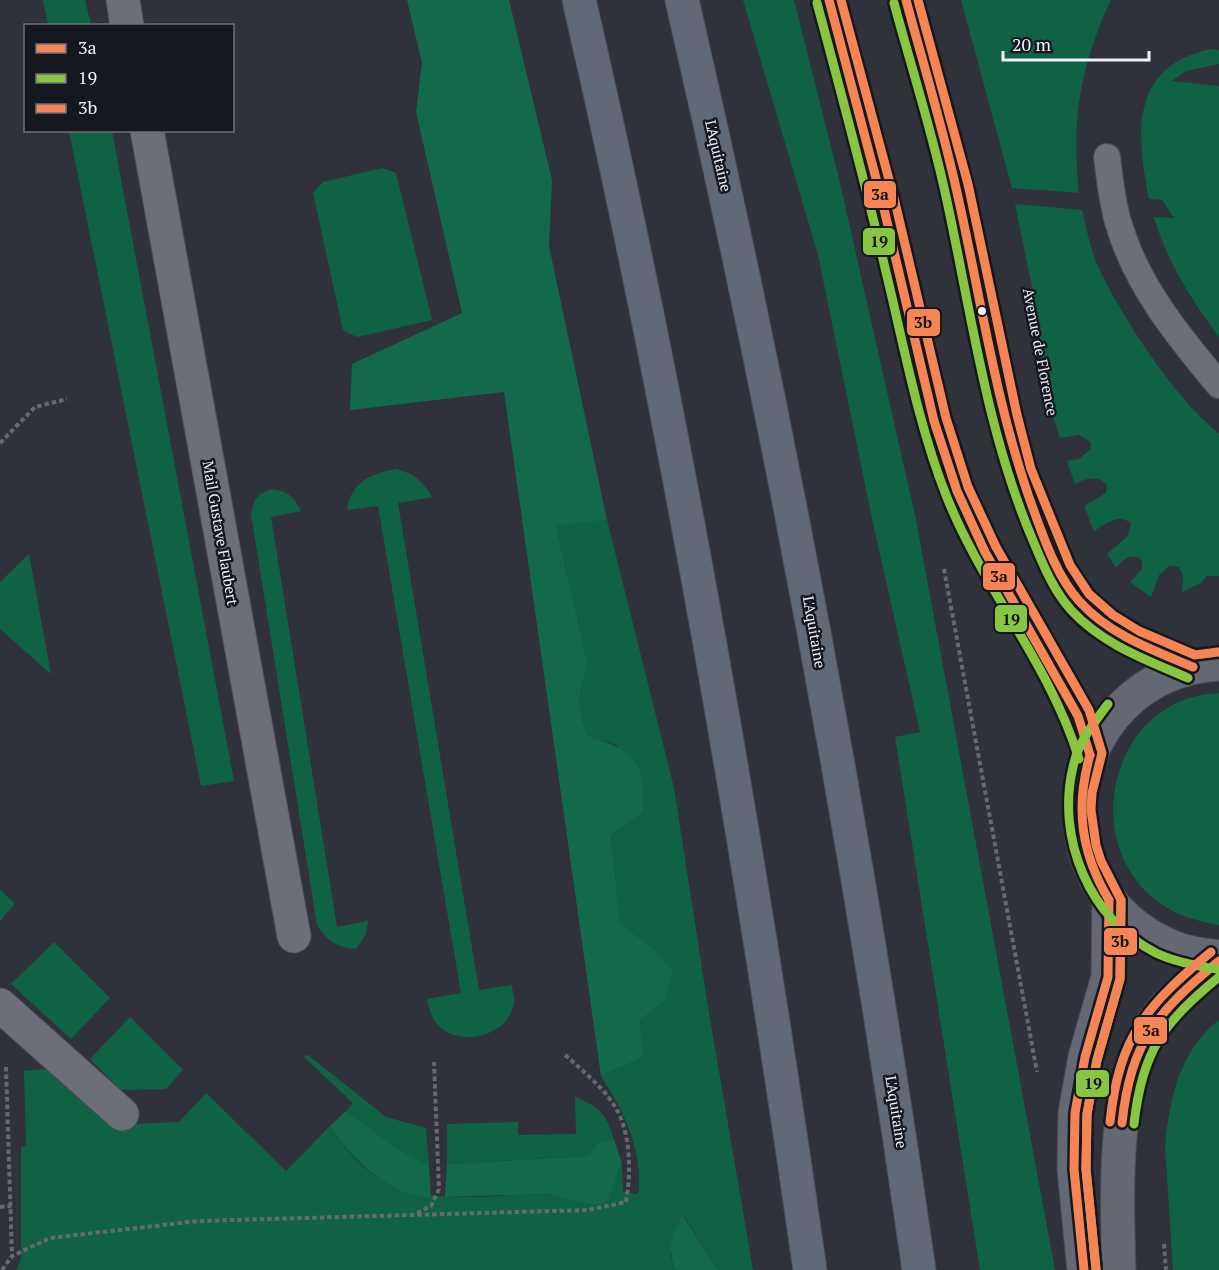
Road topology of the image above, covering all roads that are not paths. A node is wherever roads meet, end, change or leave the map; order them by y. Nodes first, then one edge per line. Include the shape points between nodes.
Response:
1 (123, 0) edge
2 (579, 0) edge
3 (682, 0) edge
4 (829, 0) edge
5 (906, 0) edge
6 (127, 24) edge
7 (147, 132) edge
8 (1107, 157) dead end
9 (1219, 385) edge
10 (1206, 665) edge
11 (1090, 755) junction
12 (1109, 900) junction
13 (294, 936) dead end
14 (1219, 959) edge
15 (2, 1007) edge
16 (122, 1114) dead end
17 (810, 1270) edge
18 (919, 1270) edge
19 (1084, 1270) edge
20 (1119, 1270) edge

1 - 6 street
2 - 17 highway via 626,210 699,582
3 - 18 highway, L'Aquitaine via 728,199 801,562 887,1059
4 - 11 main road via 934,421 957,491 985,552 1067,694
5 - 10 main road via 956,186 1005,418 1020,472 1059,571 1080,602 1106,625 1134,642
7 - 13 street, Mail Gustave Flaubert
8 - 9 lane via 1113,202 1130,256 1168,322
10 - 11 main road via 1150,685 1131,699 1100,734
11 - 12 main road via 1080,791 1080,829 1090,867
12 - 14 main road via 1154,938
12 - 19 main road via 1108,977 1085,1057 1075,1113 1074,1169
14 - 20 main road via 1155,1020 1129,1073 1119,1166
15 - 16 street

